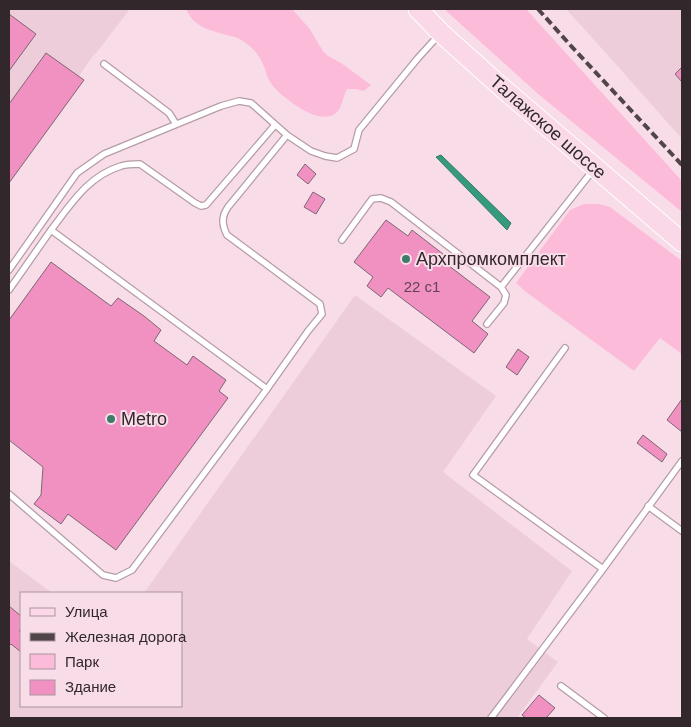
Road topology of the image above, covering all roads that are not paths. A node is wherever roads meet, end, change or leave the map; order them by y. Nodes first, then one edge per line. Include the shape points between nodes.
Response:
1 (418, 9) edge
2 (441, 33) junction
3 (104, 64) dead end
4 (176, 124) junction
5 (275, 125) junction
6 (287, 135) junction
7 (595, 167) junction
8 (51, 230) junction
9 (342, 240) dead end
10 (682, 242) edge
11 (9, 270) edge
12 (501, 287) junction
13 (9, 290) edge
14 (487, 324) dead end
15 (565, 348) dead end
16 (267, 389) junction
17 (682, 461) edge
18 (9, 494) edge
19 (648, 506) junction
20 (682, 531) edge
21 (603, 569) junction
22 (561, 686) dead end
23 (491, 718) edge
24 (604, 718) edge

1 - 2 main road, Талажское шоссе
2 - 6 lane via 359,130 354,150 337,158 325,156
2 - 7 main road, Талажское шоссе
3 - 4 lane via 169,113
4 - 5 lane via 240,100 251,104
4 - 11 lane via 104,154 77,173
5 - 6 lane
5 - 8 lane via 206,205 195,203 140,164 122,165 99,175 86,186
6 - 16 lane via 223,213 222,220 227,235 320,304 322,314
7 - 10 main road, Талажское шоссе
7 - 12 lane
8 - 13 lane
8 - 16 lane
9 - 12 lane via 372,199 381,198 391,202
12 - 14 lane via 506,295 504,303
15 - 21 lane via 473,475
16 - 18 lane via 132,570 116,578 103,575
17 - 19 lane
19 - 20 lane
19 - 21 lane
21 - 23 lane
22 - 24 lane

